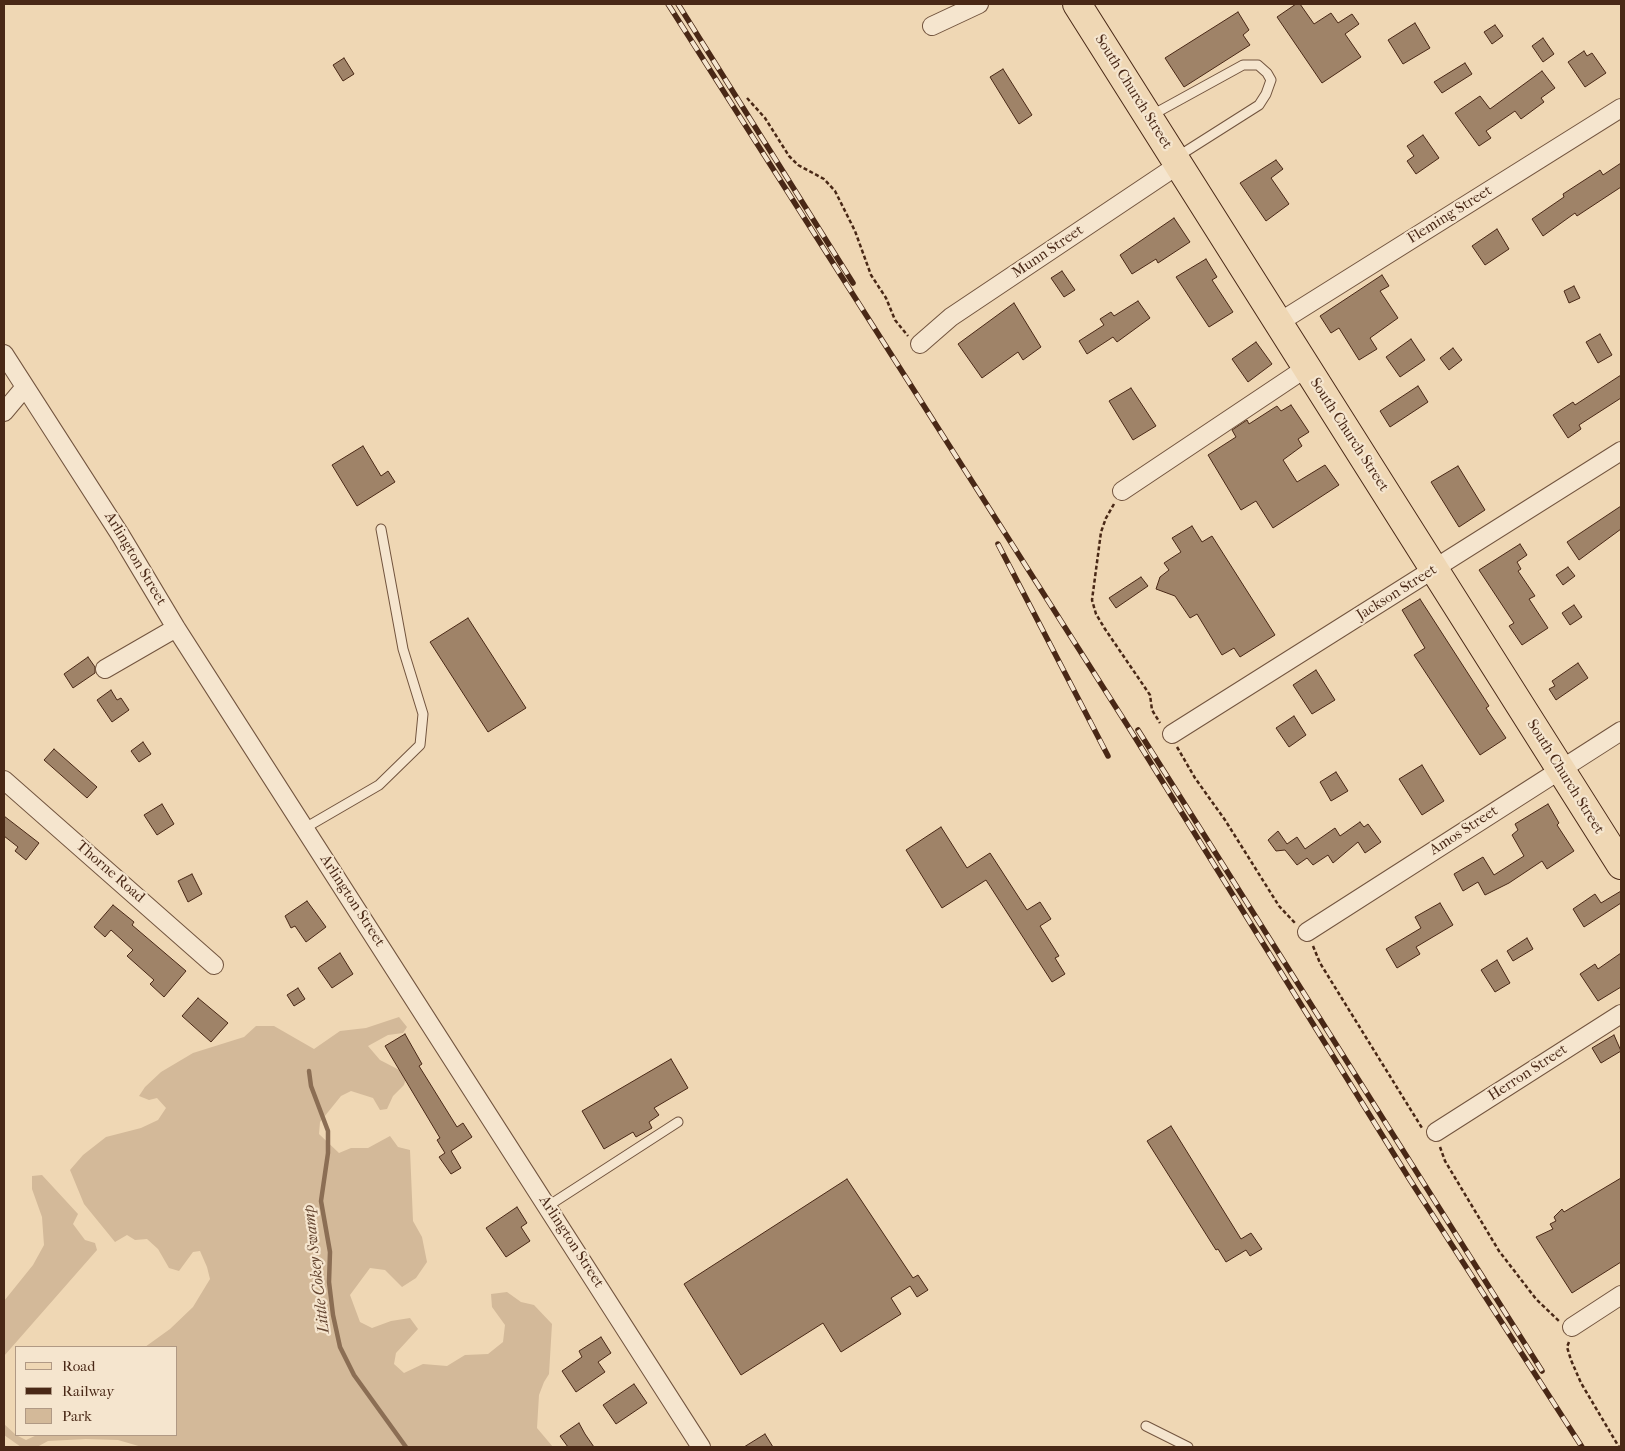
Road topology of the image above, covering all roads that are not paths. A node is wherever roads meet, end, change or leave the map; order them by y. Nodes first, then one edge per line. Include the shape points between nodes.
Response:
1 (979, 4) edge
2 (1077, 4) edge
3 (932, 26) dead end
4 (1621, 108) edge
5 (1148, 117) junction
6 (1176, 162) junction
7 (1278, 322) junction
8 (920, 344) road end
9 (4, 354) edge
10 (1306, 368) junction
11 (25, 387) junction
12 (4, 412) edge
13 (1621, 451) edge
14 (1122, 491) dead end
15 (382, 529) dead end
16 (1435, 569) junction
17 (176, 628) junction
18 (105, 670) dead end
19 (1621, 731) edge
20 (1172, 734) dead end
21 (1560, 769) junction
22 (4, 780) edge
23 (305, 828) junction
24 (1621, 865) edge
25 (1307, 932) dead end
26 (214, 965) dead end
27 (1621, 1014) edge
28 (678, 1122) dead end
29 (1436, 1132) dead end
30 (548, 1206) junction
31 (1621, 1296) edge
32 (1572, 1327) road end
33 (1146, 1426) dead end
34 (701, 1447) edge
35 (1188, 1447) edge

1 - 3 street
2 - 5 main road, South Church Street
4 - 7 street, Fleming Street
5 - 6 main road, South Church Street
5 - 6 lane via 1243,65 1258,65 1267,73 1271,80 1259,105
6 - 7 main road, South Church Street
6 - 8 street, Munn Street via 951,317
7 - 10 main road, South Church Street
9 - 11 street, Arlington Street
10 - 14 street
10 - 16 main road, South Church Street
11 - 12 street
11 - 17 street, Arlington Street
13 - 16 street, Jackson Street
15 - 23 lane via 403,649 423,714 420,745 379,785
16 - 20 street, Jackson Street
16 - 21 main road, South Church Street
17 - 18 street
17 - 23 street, Arlington Street
19 - 21 street, Amos Street
21 - 24 main road, South Church Street
21 - 25 street, Amos Street
22 - 26 street, Thorne Road
23 - 30 street, Arlington Street
27 - 29 street, Herron Street
28 - 30 lane
30 - 34 street, Arlington Street
31 - 32 street
33 - 35 lane

